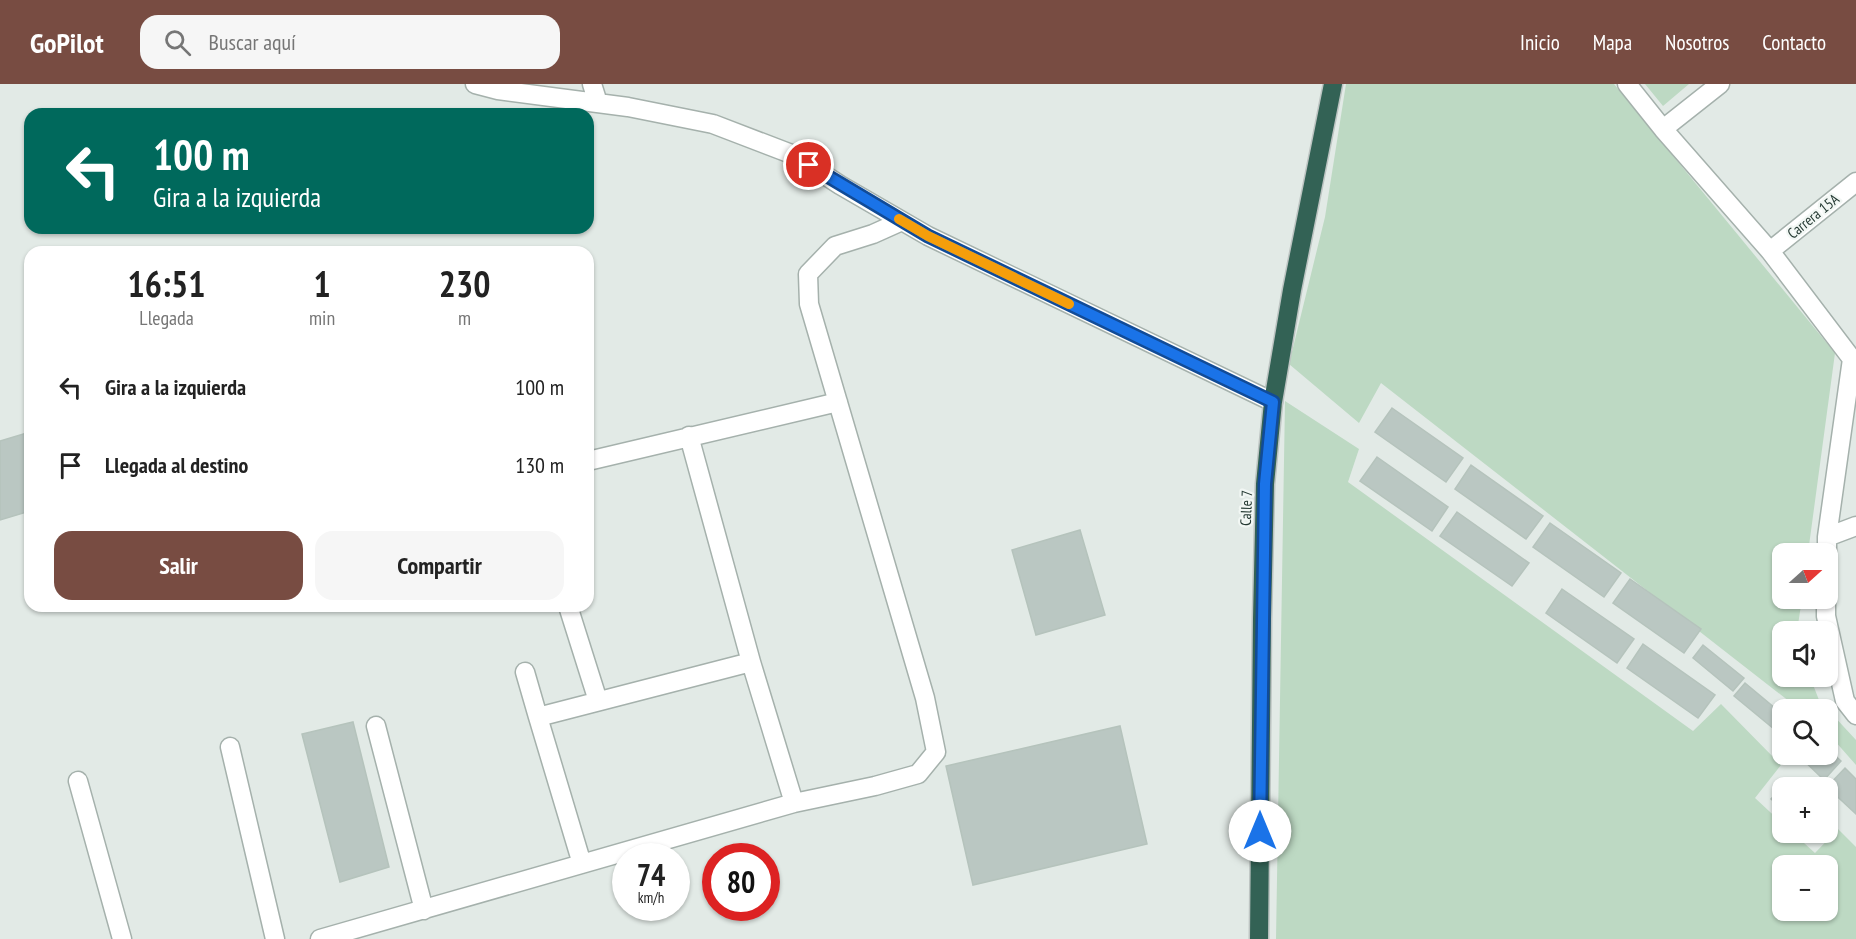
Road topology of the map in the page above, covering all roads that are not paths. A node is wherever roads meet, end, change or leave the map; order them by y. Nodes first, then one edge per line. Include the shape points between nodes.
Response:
1 (475, 84) edge
2 (592, 84) edge
3 (1333, 84) edge
4 (1627, 84) edge
5 (1720, 84) edge
6 (598, 103) junction
7 (1664, 129) junction
8 (1856, 182) edge
9 (902, 221) junction
10 (1770, 251) junction
11 (1854, 359) edge
12 (838, 402) junction
13 (1273, 402) junction
14 (689, 436) junction
15 (594, 460) edge
16 (1856, 526) edge
17 (1827, 537) junction
18 (1827, 543) edge
19 (1826, 609) edge
20 (570, 612) edge
21 (751, 662) junction
22 (525, 672) dead end
23 (598, 701) junction
24 (1852, 704) edge
25 (538, 717) junction
26 (376, 726) dead end
27 (230, 747) dead end
28 (78, 781) dead end
29 (794, 803) junction
30 (582, 864) junction
31 (424, 910) junction
32 (122, 939) edge
33 (275, 939) edge
34 (320, 939) edge
35 (1259, 939) edge

1 - 6 street
2 - 6 street
3 - 13 highway, Calle 7
4 - 7 street
5 - 7 street
6 - 9 street via 713,124 784,151
7 - 10 street
8 - 10 street, Carrera 15A
9 - 12 street via 835,246 808,274 809,304
9 - 13 street
10 - 11 street
11 - 17 street
12 - 14 street
12 - 29 street via 925,698 936,752 918,774
13 - 35 highway, Calle 7 via 1263,540
14 - 15 street
14 - 21 street
16 - 17 street
17 - 18 street
19 - 24 street
20 - 23 street
21 - 23 street
21 - 29 street
22 - 25 street
23 - 25 street
25 - 30 street
26 - 31 street
27 - 33 street
28 - 32 street
29 - 30 street
30 - 31 street
31 - 34 street

